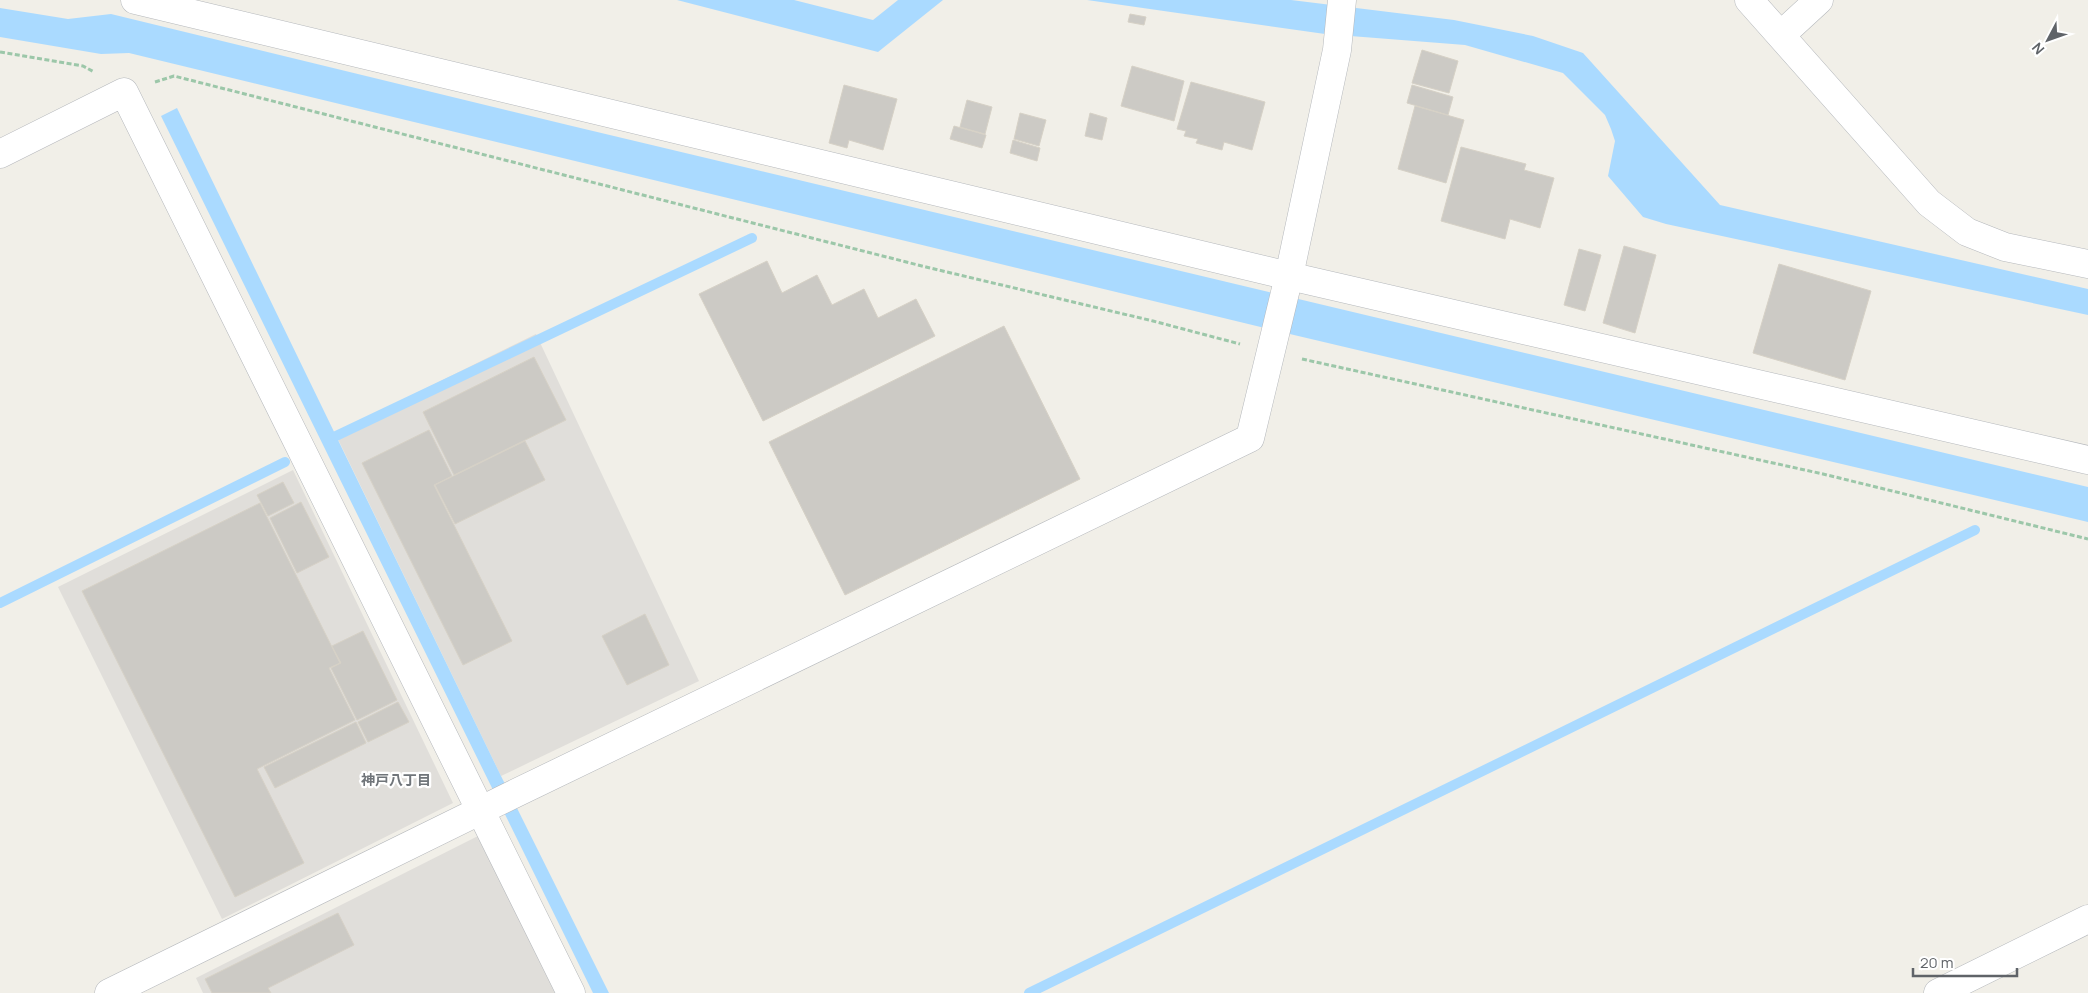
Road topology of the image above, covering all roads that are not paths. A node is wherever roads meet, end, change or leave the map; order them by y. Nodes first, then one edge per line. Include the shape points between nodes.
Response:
1 (135, 0) edge
2 (1342, 0) edge
3 (1749, 0) edge
4 (1819, 0) edge
5 (1780, 35) junction
6 (0, 154) edge
7 (2088, 264) edge
8 (1287, 282) junction
9 (2088, 460) edge
10 (496, 803) junction
11 (2088, 919) edge
12 (109, 993) edge
13 (571, 993) edge
14 (1938, 993) edge

1 - 8 street
2 - 8 street via 1339,36
3 - 5 street
4 - 5 street
5 - 7 street via 1929,203 1967,232 2005,247
6 - 10 street via 124,92
8 - 9 street
8 - 10 street via 1250,438
10 - 12 street
10 - 13 street
11 - 14 street

